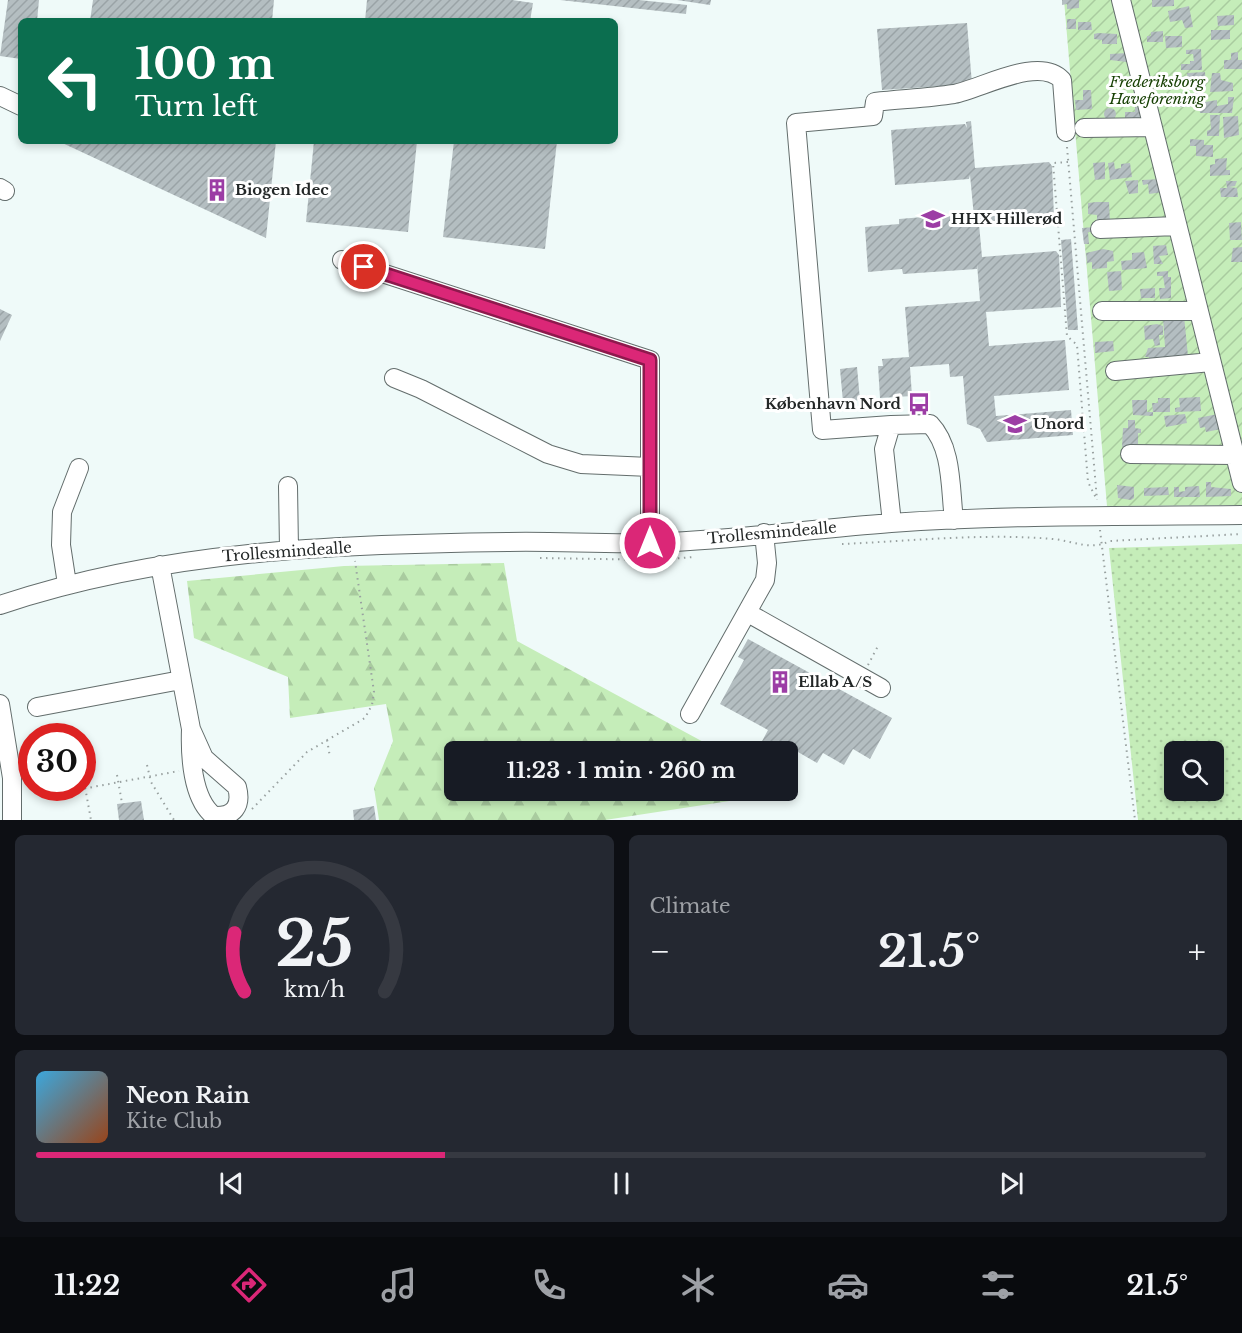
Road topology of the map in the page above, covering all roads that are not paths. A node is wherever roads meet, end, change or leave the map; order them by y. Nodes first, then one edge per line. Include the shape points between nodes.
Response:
1 (1121, 0) edge
2 (0, 96) edge
3 (18, 105) edge
4 (1152, 127) junction
5 (1084, 128) dead end
6 (1066, 132) road end
7 (1177, 226) junction
8 (1100, 229) dead end
9 (342, 260) dead end
10 (1102, 311) dead end
11 (1198, 311) junction
12 (1211, 362) junction
13 (1115, 371) dead end
14 (394, 378) dead end
15 (891, 425) junction
16 (1130, 454) dead end
17 (1235, 455) junction
18 (650, 467) junction
19 (79, 468) dead end
20 (1242, 483) edge
21 (288, 486) dead end
22 (1242, 515) edge
23 (954, 520) junction
24 (892, 523) junction
25 (764, 534) junction
26 (650, 543) junction
27 (289, 549) junction
28 (160, 565) junction
29 (67, 584) junction
30 (0, 605) edge
31 (748, 613) junction
32 (181, 680) junction
33 (881, 688) dead end
34 (0, 704) edge
35 (37, 707) dead end
36 (690, 714) dead end
37 (191, 729) dead end
38 (12, 820) edge

1 - 4 street
2 - 3 street
4 - 5 street
4 - 7 street
6 - 15 street via 1062,80 1048,72 1027,72 957,93 875,102 873,116 796,123 822,430
7 - 8 street
7 - 11 street
9 - 18 street via 650,360
10 - 11 street
11 - 12 street
12 - 13 street
12 - 17 street
14 - 18 street via 548,454 581,464
15 - 23 street via 930,424 937,432 945,450
15 - 24 street via 884,449
16 - 17 street
17 - 20 street
18 - 26 street
19 - 29 street via 62,512 61,545
21 - 27 street
22 - 23 street, Trollesmindealle
23 - 24 street, Trollesmindealle
24 - 25 street, Trollesmindealle
25 - 26 street, Trollesmindealle
25 - 31 street via 765,580
26 - 27 street, Trollesmindealle via 510,542 354,558
27 - 28 street, Trollesmindealle
28 - 29 street, Trollesmindealle
28 - 32 street
29 - 30 street, Trollesmindealle
31 - 33 street
31 - 36 street
32 - 35 street
32 - 37 street
34 - 38 street via 12,778

